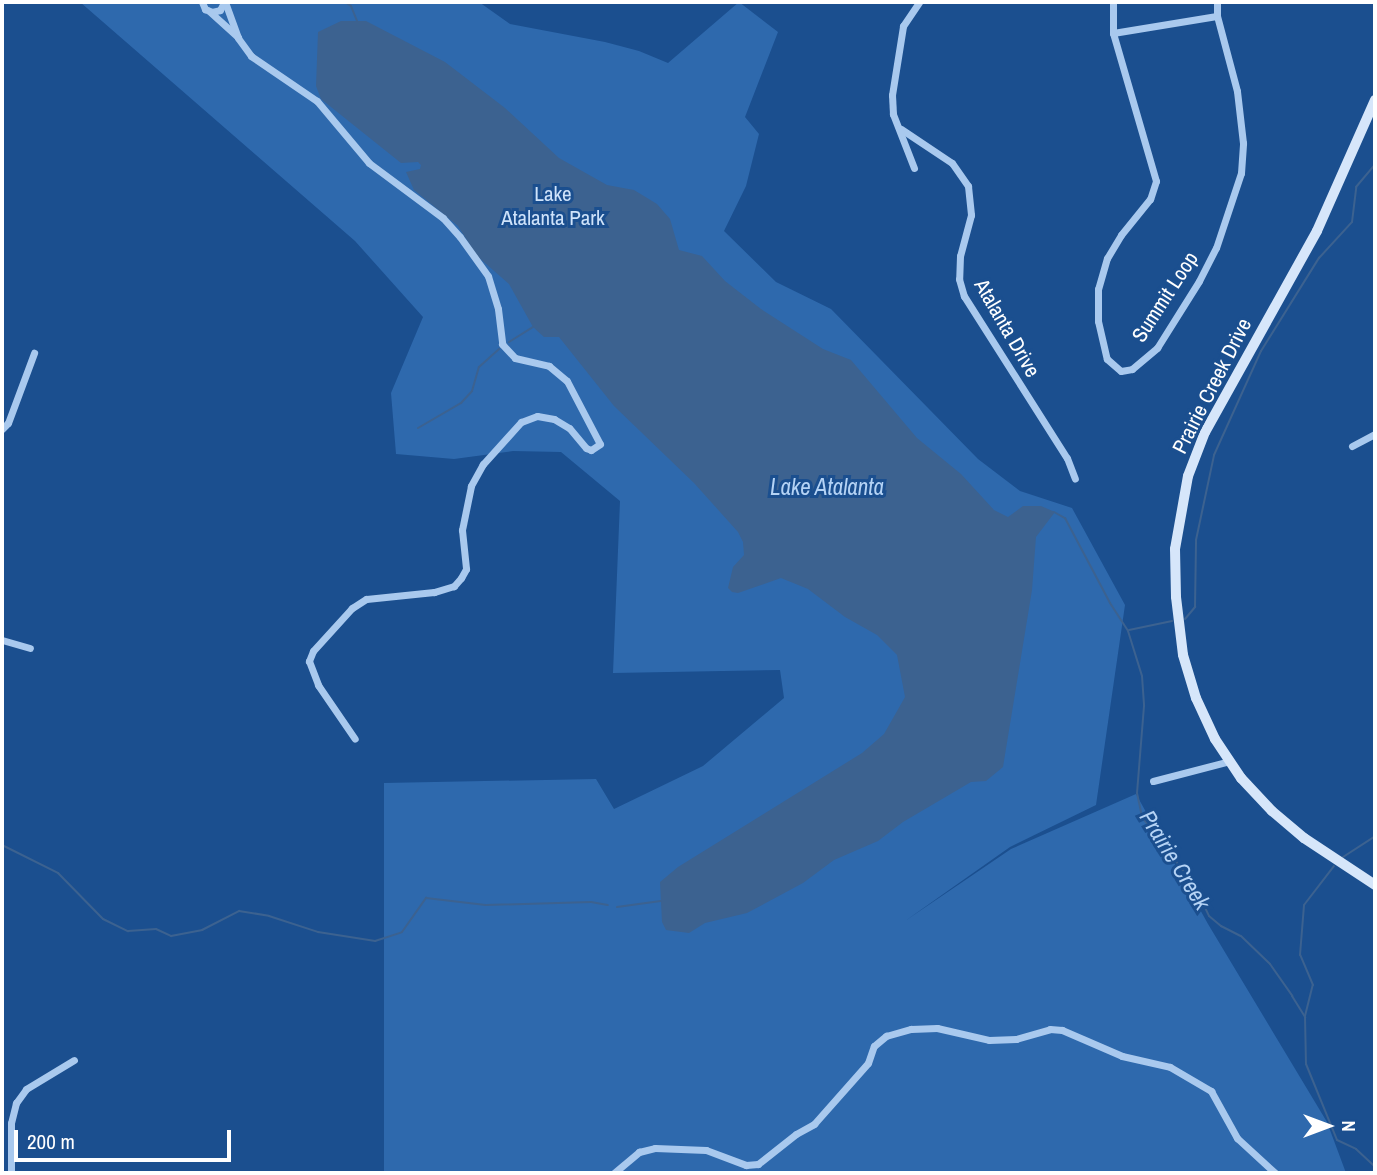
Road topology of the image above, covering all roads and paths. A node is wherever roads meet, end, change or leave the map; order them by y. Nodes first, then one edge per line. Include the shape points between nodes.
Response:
1 (202, 2) edge
2 (225, 2) edge
3 (919, 2) edge
4 (1113, 2) edge
5 (1217, 2) edge
6 (209, 11) junction
7 (1217, 16) junction
8 (1113, 33) junction
9 (238, 38) junction
10 (1375, 100) edge
11 (901, 129) junction
12 (914, 168) dead end
13 (34, 354) dead end
14 (2, 429) edge
15 (1375, 434) edge
16 (1352, 446) dead end
17 (1075, 479) dead end
18 (2, 640) edge
19 (30, 648) dead end
20 (355, 740) dead end
21 (1230, 761) junction
22 (1153, 781) dead end
23 (1375, 885) edge
24 (74, 1060) dead end
25 (11, 1173) edge
26 (614, 1173) edge
27 (1275, 1173) edge

1 - 6 street
2 - 6 street via 220,10
2 - 9 street
3 - 11 street via 903,26 894,71 893,114
4 - 8 street, Summit Loop
5 - 7 street, Summit Loop
6 - 9 street
7 - 8 street
7 - 8 street, Summit Loop via 1237,91 1241,173 1216,248 1199,281 1157,348 1132,369 1121,371 1107,359 1098,321 1098,289 1107,258 1150,199 1156,181
9 - 20 street via 251,56 317,101 369,163 443,218 460,237 488,276 502,344 515,358 549,366 567,381 600,443 591,450 554,419 537,416 522,422 483,464 471,486 462,530 466,569 461,579 434,592 366,598 313,652 309,661 318,685
10 - 21 main road, Prairie Creek Drive via 1317,231 1205,432 1180,508 1175,561 1183,655 1196,698
11 - 12 street
11 - 17 street, Atalanta Drive via 952,163 968,187 971,215 959,279 964,296 1067,458
13 - 14 street
15 - 16 street
18 - 19 street
21 - 22 street
21 - 23 main road, Prairie Creek Drive via 1272,811
24 - 25 street via 26,1089 16,1103 11,1123
26 - 27 street via 639,1152 656,1148 706,1150 746,1165 758,1164 814,1125 886,1036 937,1028 989,1040 1062,1030 1122,1056 1170,1067 1211,1091 1237,1138

